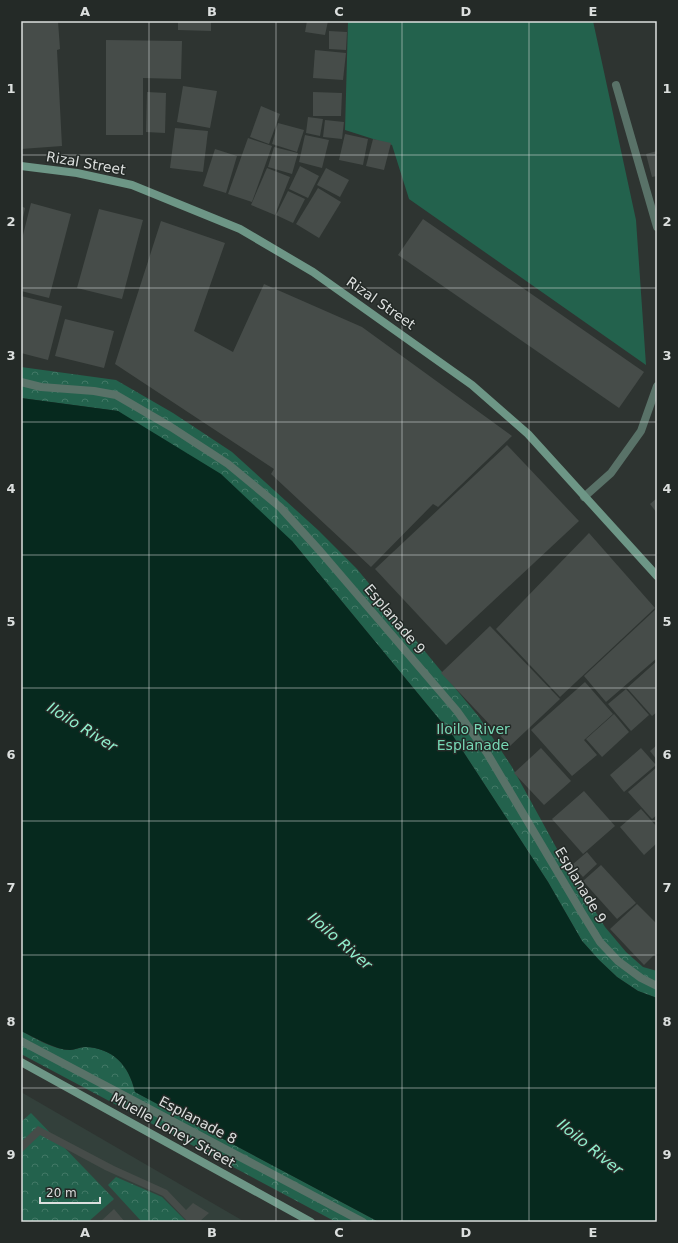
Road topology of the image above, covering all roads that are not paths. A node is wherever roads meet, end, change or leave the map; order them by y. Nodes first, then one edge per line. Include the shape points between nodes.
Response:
1 (616, 85) dead end
2 (21, 166) edge
3 (657, 227) edge
4 (21, 382) edge
5 (657, 386) edge
6 (584, 497) junction
7 (657, 576) edge
8 (657, 986) edge
9 (21, 1041) edge
10 (21, 1062) edge
11 (311, 1222) edge
12 (363, 1222) edge

1 - 3 street
2 - 6 main road, Rizal Street via 77,172 132,185 240,229 313,272 472,385 528,434
4 - 8 street, Esplanade 9 via 41,387 116,395 228,464 280,507 457,711 487,753 600,942 618,961
5 - 6 street via 641,431 611,473
6 - 7 main road, Rizal Street
9 - 12 street, Esplanade 8
10 - 11 main road, Muelle Loney Street

